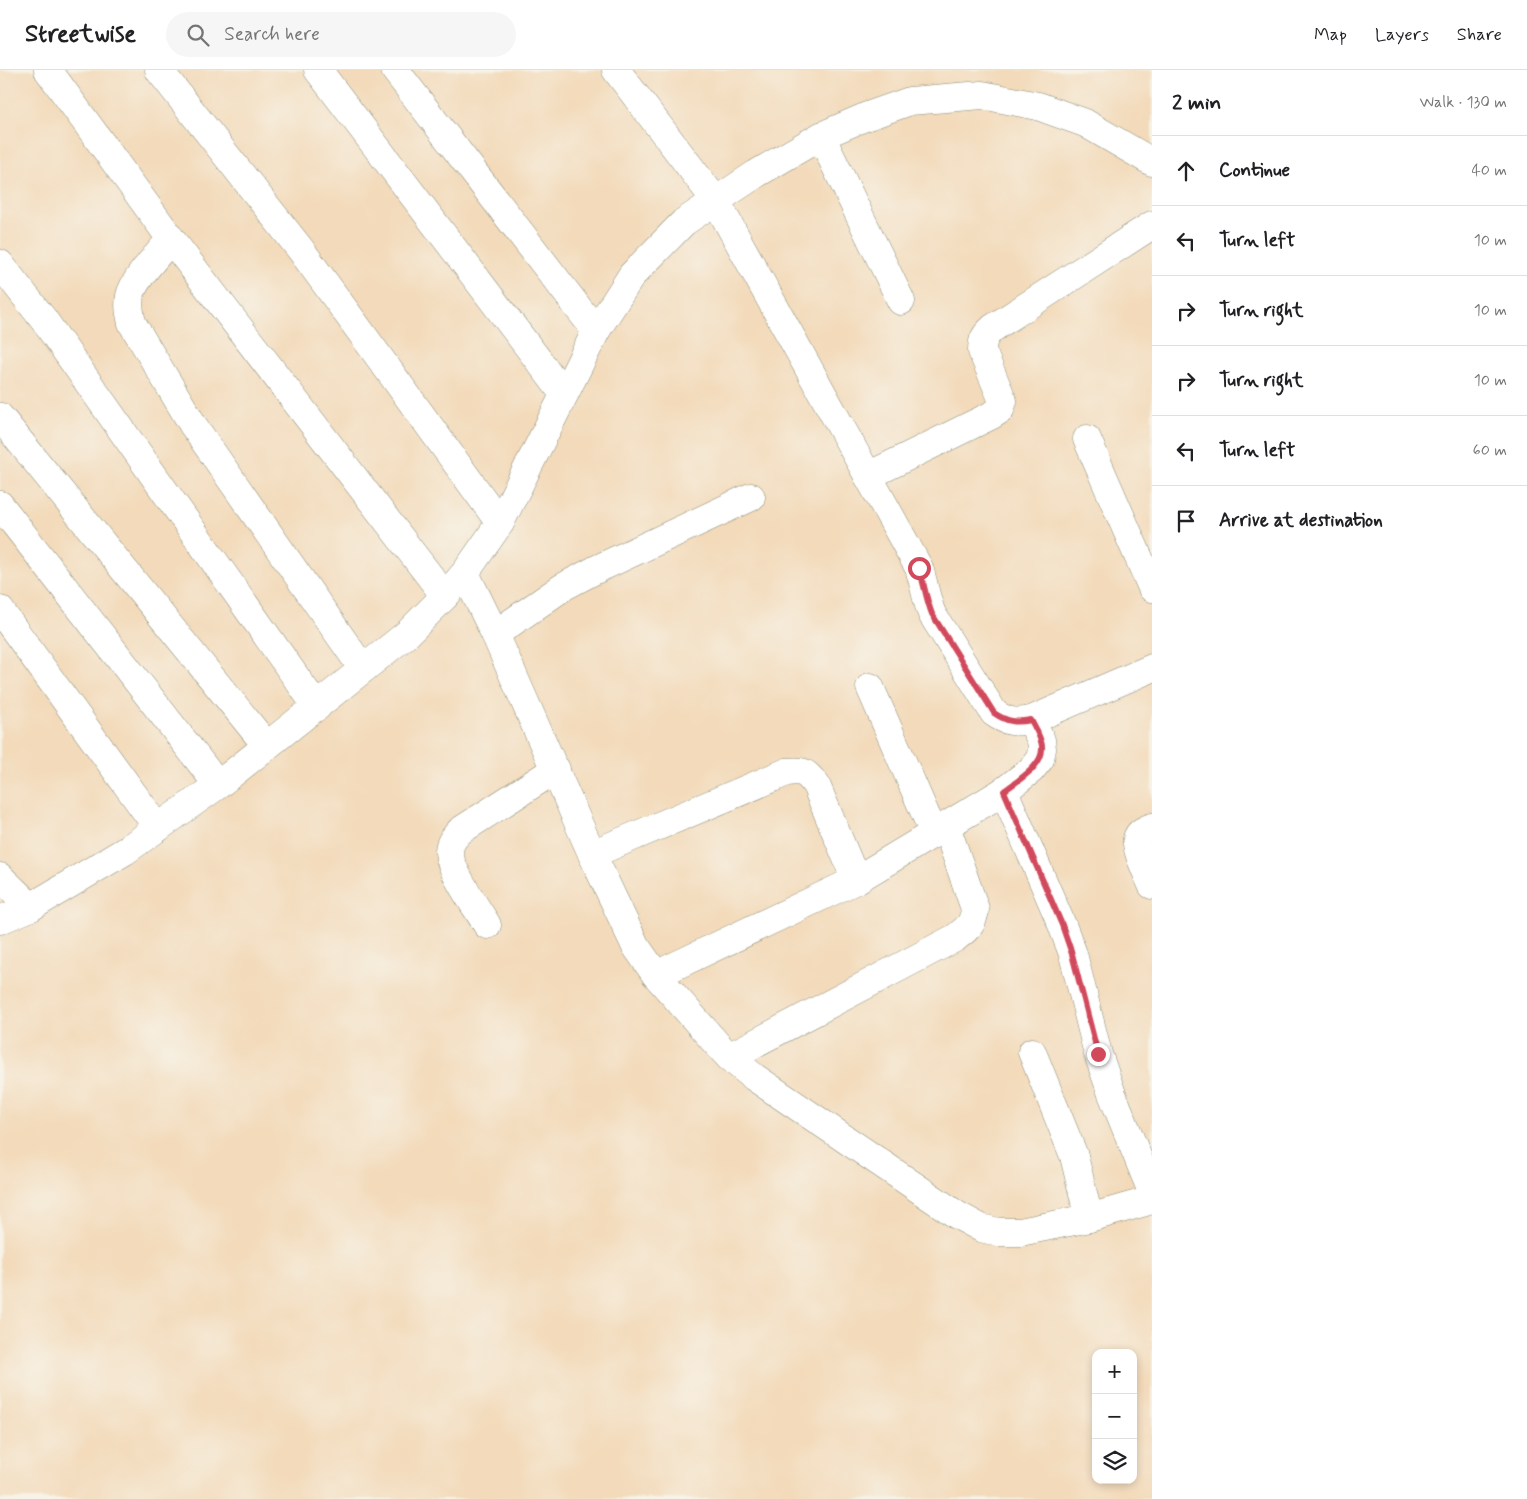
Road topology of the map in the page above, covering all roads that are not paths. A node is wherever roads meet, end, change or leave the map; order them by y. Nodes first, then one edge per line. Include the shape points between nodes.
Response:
1 (48, 70) edge
2 (159, 70) edge
3 (318, 70) edge
4 (395, 70) edge
5 (616, 70) edge
6 (821, 136) junction
7 (1152, 162) edge
8 (716, 201) junction
9 (1152, 225) edge
10 (171, 239) junction
11 (0, 264) edge
12 (901, 301) dead end
13 (596, 331) junction
14 (564, 394) junction
15 (0, 417) edge
16 (1088, 439) dead end
17 (868, 476) junction
18 (751, 497) dead end
19 (0, 505) edge
20 (500, 523) junction
21 (465, 573) junction
22 (1152, 588) edge
23 (445, 596) junction
24 (0, 610) edge
25 (495, 634) junction
26 (1152, 668) edge
27 (363, 670) junction
28 (870, 687) dead end
29 (317, 707) junction
30 (1031, 720) junction
31 (267, 746) junction
32 (556, 769) junction
33 (218, 785) junction
34 (1004, 791) junction
35 (1152, 827) edge
36 (158, 828) junction
37 (940, 830) junction
38 (592, 854) junction
39 (0, 877) edge
40 (856, 880) junction
41 (1152, 885) edge
42 (31, 907) junction
43 (0, 920) edge
44 (487, 925) dead end
45 (656, 975) junction
46 (1032, 1052) dead end
47 (729, 1056) junction
48 (1152, 1192) edge
49 (1152, 1200) edge
50 (1089, 1218) junction

1 - 10 street
2 - 20 street via 301,250
3 - 14 street
4 - 13 street
5 - 8 street
6 - 7 street via 910,101 982,95 1038,106 1085,123
6 - 8 street
6 - 12 street
8 - 13 street via 684,222 632,275
8 - 17 street
9 - 17 street via 985,335 982,351 1004,401 1000,410
10 - 23 street
10 - 27 street via 130,294 128,307 132,323 193,425
11 - 29 street via 44,320
13 - 14 street
14 - 20 street
15 - 31 street
16 - 22 street
17 - 30 street via 919,568 932,614 994,713 1015,723
18 - 25 street via 563,587
19 - 33 street
20 - 21 street
21 - 23 street
21 - 25 street
23 - 27 street via 407,634
24 - 36 street
25 - 32 street
26 - 30 street
27 - 29 street
28 - 37 street
29 - 31 street
30 - 34 street via 1041,740 1040,759
31 - 33 street
32 - 38 street
32 - 44 street via 460,831 451,841 452,864
33 - 36 street
34 - 37 street
34 - 48 street via 1062,925 1098,1054
35 - 41 street via 1137,838 1137,847
36 - 42 street
37 - 40 street
37 - 47 street via 975,909 970,926 955,938
38 - 40 street via 787,772 799,770 816,785
38 - 45 street via 635,945
39 - 42 street
40 - 45 street
42 - 43 street
45 - 47 street
46 - 50 street via 1074,1156
47 - 50 street via 754,1077 981,1228 1020,1232
49 - 50 street

